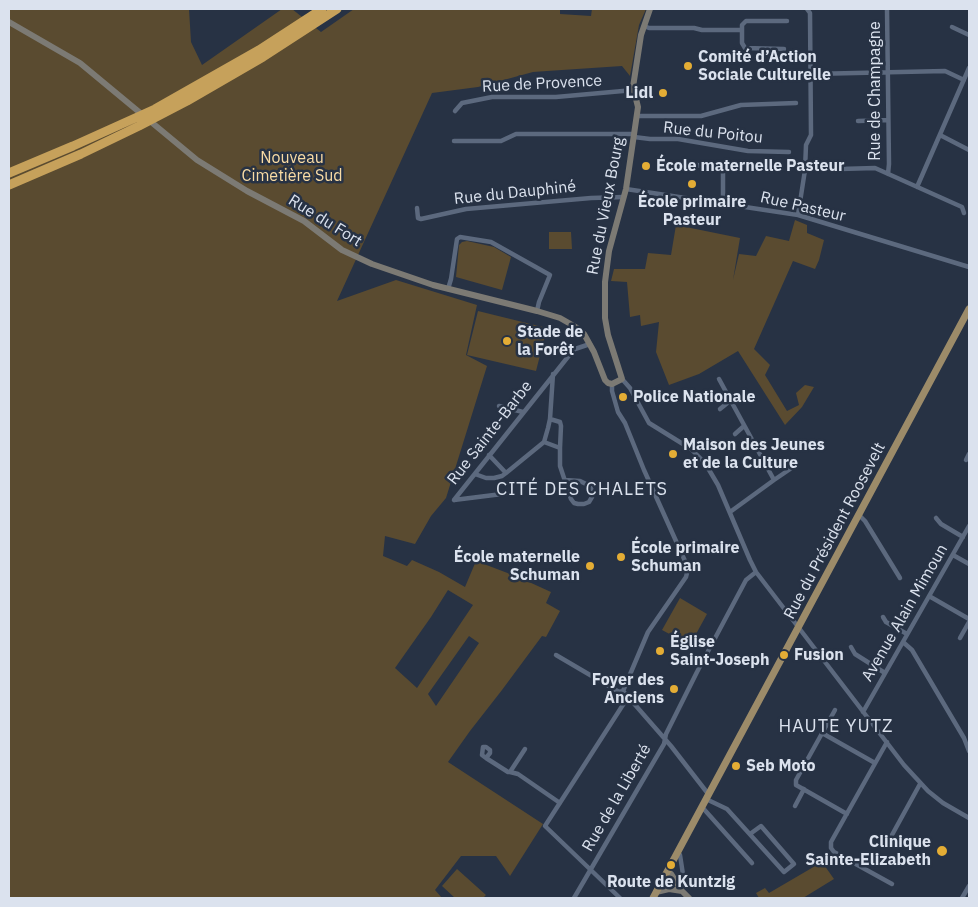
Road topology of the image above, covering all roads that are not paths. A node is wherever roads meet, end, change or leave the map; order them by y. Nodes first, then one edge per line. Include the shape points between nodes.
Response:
1 (322, 9) edge
2 (338, 9) edge
3 (650, 9) edge
4 (807, 9) edge
5 (887, 9) edge
6 (787, 21) dead end
7 (9, 22) edge
8 (644, 26) junction
9 (952, 26) dead end
10 (742, 30) junction
11 (969, 35) edge
12 (784, 49) dead end
13 (969, 68) edge
14 (888, 72) junction
15 (811, 74) junction
16 (964, 80) junction
17 (634, 90) junction
18 (796, 103) dead end
19 (456, 111) dead end
20 (637, 116) junction
21 (888, 120) junction
22 (858, 121) dead end
23 (634, 135) junction
24 (940, 135) junction
25 (454, 142) dead end
26 (969, 150) edge
27 (789, 152) dead end
28 (686, 162) dead end
29 (805, 170) junction
30 (9, 173) edge
31 (888, 174) junction
32 (9, 185) edge
33 (917, 187) junction
34 (626, 189) junction
35 (624, 196) junction
36 (723, 203) junction
37 (417, 208) dead end
38 (964, 213) dead end
39 (798, 215) junction
40 (969, 267) edge
41 (448, 289) junction
42 (969, 309) edge
43 (537, 311) junction
44 (590, 344) junction
45 (553, 374) junction
46 (622, 379) junction
47 (719, 379) dead end
48 (612, 384) junction
49 (731, 400) junction
50 (499, 406) dead end
51 (720, 409) dead end
52 (523, 412) junction
53 (550, 419) junction
54 (744, 426) junction
55 (734, 434) dead end
56 (544, 442) junction
57 (560, 448) junction
58 (969, 454) edge
59 (489, 455) junction
60 (966, 460) dead end
61 (796, 465) dead end
62 (506, 473) junction
63 (475, 474) junction
64 (565, 480) junction
65 (774, 480) junction
66 (510, 493) dead end
67 (730, 512) junction
68 (859, 515) junction
69 (936, 518) dead end
70 (969, 526) edge
71 (963, 537) junction
72 (953, 555) junction
73 (969, 564) edge
74 (756, 572) junction
75 (900, 578) dead end
76 (929, 596) junction
77 (883, 618) dead end
78 (969, 621) edge
79 (799, 627) junction
80 (907, 634) junction
81 (960, 638) dead end
82 (903, 642) junction
83 (851, 648) dead end
84 (556, 655) dead end
85 (885, 673) junction
86 (623, 691) junction
87 (628, 697) junction
88 (835, 710) dead end
89 (863, 712) junction
90 (822, 733) junction
91 (665, 739) junction
92 (887, 742) junction
93 (525, 750) dead end
94 (969, 751) edge
95 (486, 758) dead end
96 (875, 763) junction
97 (510, 772) junction
98 (920, 784) junction
99 (804, 789) junction
100 (708, 797) junction
101 (560, 802) junction
102 (794, 806) dead end
103 (702, 807) junction
104 (847, 814) junction
105 (969, 818) edge
106 (750, 834) junction
107 (887, 844) dead end
108 (678, 852) junction
109 (752, 863) dead end
110 (590, 870) junction
111 (667, 872) junction
112 (663, 880) junction
113 (892, 884) dead end
114 (969, 886) edge
115 (679, 890) junction
116 (654, 895) edge
117 (574, 898) edge
118 (620, 898) edge
119 (689, 898) edge
120 (962, 898) edge

1 - 30 highway via 259,50 155,109
2 - 32 highway via 187,101 81,154
3 - 8 street, Rue du Vieux Bourg
4 - 15 street via 810,14
5 - 14 street, Rue de Champagne
6 - 10 street via 746,22
7 - 41 street, Rue du Fort via 80,63 196,160 304,221 342,250 372,264
8 - 10 street
8 - 17 street, Rue du Vieux Bourg
9 - 11 street
10 - 12 street via 745,48
13 - 16 street
14 - 15 street
14 - 16 street via 946,71
14 - 21 street, Rue de Champagne
15 - 29 street via 811,134 806,145
16 - 24 street
17 - 19 street, Rue de Provence via 563,97 492,97 462,103
17 - 20 street, Rue du Vieux Bourg
18 - 20 street via 741,105 701,116
20 - 23 street, Rue du Vieux Bourg
21 - 22 street
21 - 31 street, Rue de Champagne
23 - 25 street, Rue du Poitou via 516,134 501,141
23 - 27 street, Rue du Poitou via 748,151
23 - 34 street, Rue du Vieux Bourg
24 - 26 street
24 - 33 street
28 - 36 street via 722,171
29 - 31 street via 875,168
29 - 39 street
31 - 33 street
33 - 38 street via 962,207
34 - 35 street, Rue du Vieux Bourg
34 - 36 street, Rue Pasteur
35 - 37 street, Rue du Dauphiné via 466,209 421,219
35 - 46 street, Rue du Vieux Bourg via 609,251 604,293 608,334
36 - 39 street, Rue Pasteur
39 - 40 street, Rue Pasteur
41 - 43 street, Rue du Fort
41 - 43 street via 457,240 460,237 491,242 550,275
42 - 68 main road, Rue du Président Roosevelt
43 - 44 street, Rue du Fort via 573,326 584,334
44 - 45 street, Rue Sainte-Barbe via 575,349
44 - 48 street, Rue du Fort via 605,380
45 - 52 street, Rue Sainte-Barbe
45 - 53 street
46 - 48 street
46 - 67 street via 648,423 698,455 712,473
47 - 49 street
48 - 86 street via 618,412 688,569 686,577 648,632
49 - 51 street
49 - 54 street
50 - 52 street
52 - 59 street, Rue Sainte-Barbe
53 - 56 street
53 - 57 street via 560,422
54 - 55 street
54 - 65 street
56 - 57 street
56 - 62 street
57 - 64 street via 560,466
58 - 60 street
59 - 62 street
59 - 63 street, Rue Sainte-Barbe
61 - 65 street
62 - 63 street via 494,478
63 - 66 street, Rue Sainte-Barbe via 454,500
64 - 64 street via 574,502 589,502 592,497 590,486 580,481
65 - 67 street
67 - 74 street
68 - 75 street
68 - 79 main road, Rue du Président Roosevelt
69 - 71 street
70 - 71 street, Avenue Alain Mimoun
71 - 72 street, Avenue Alain Mimoun
72 - 73 street
72 - 76 street, Avenue Alain Mimoun
74 - 79 street
74 - 91 street, Rue de la Liberté via 746,580
76 - 78 street
76 - 80 street, Avenue Alain Mimoun
77 - 80 street
78 - 81 street
79 - 89 street
79 - 100 main road, Rue du Président Roosevelt
80 - 82 street, Avenue Alain Mimoun
82 - 85 street, Avenue Alain Mimoun
82 - 94 street via 912,650
83 - 85 street
84 - 86 street
85 - 89 street, Avenue Alain Mimoun
86 - 87 street
87 - 91 street
87 - 101 street
88 - 90 street
89 - 92 street
90 - 96 street
90 - 99 street via 796,780 796,785
91 - 100 street
91 - 110 street, Rue de la Liberté
92 - 96 street
92 - 98 street
93 - 97 street
95 - 97 street
96 - 104 street
97 - 101 street
98 - 105 street
98 - 107 street
99 - 102 street
99 - 104 street
100 - 103 main road, Rue du Président Roosevelt
100 - 106 street via 727,809
101 - 110 street via 546,826
103 - 108 main road, Rue du Président Roosevelt
103 - 109 street
104 - 113 street via 831,842 831,848
106 - 106 street via 784,872 794,864 761,826
108 - 111 main road, Rue du Président Roosevelt
108 - 115 street via 684,881
110 - 117 street, Rue de la Liberté
110 - 118 street
111 - 112 main road, Rue du Président Roosevelt
111 - 115 street
112 - 115 street
112 - 116 main road, Rue du Président Roosevelt
114 - 120 street
115 - 116 street via 669,889
115 - 119 street

